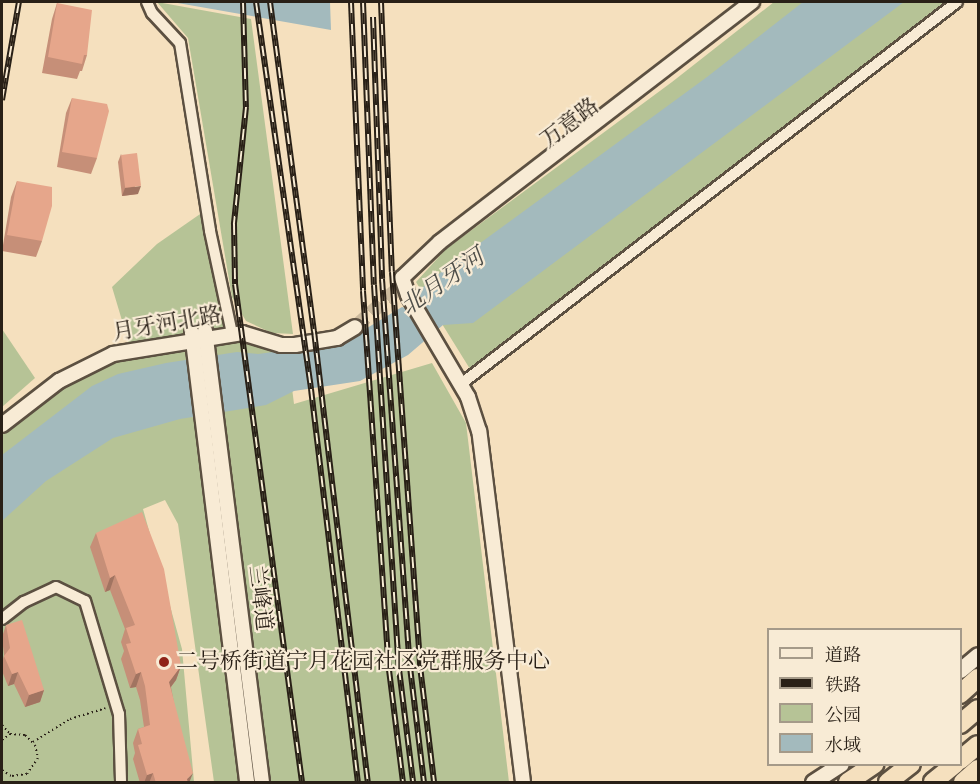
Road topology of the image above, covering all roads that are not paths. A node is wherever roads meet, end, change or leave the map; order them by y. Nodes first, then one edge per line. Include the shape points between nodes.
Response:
1 (147, 2) edge
2 (752, 2) edge
3 (766, 2) edge
4 (957, 2) edge
5 (405, 285) junction
6 (232, 331) junction
7 (325, 336) dead end
8 (199, 339) junction
9 (295, 340) dead end
10 (461, 384) junction
11 (2, 419) edge
12 (210, 419) junction
13 (2, 425) edge
14 (2, 619) edge
15 (978, 655) edge
16 (962, 668) edge
17 (978, 678) edge
18 (962, 692) edge
19 (978, 709) edge
20 (962, 722) edge
21 (978, 745) edge
22 (962, 758) edge
23 (839, 766) edge
24 (874, 766) edge
25 (910, 766) edge
26 (954, 766) edge
27 (978, 769) edge
28 (121, 783) edge
29 (247, 783) edge
30 (262, 783) edge
31 (523, 783) edge
32 (813, 783) edge
33 (848, 783) edge
34 (888, 783) edge
35 (933, 783) edge
36 (963, 783) edge

1 - 6 street via 152,14 180,43 210,231
2 - 5 street, 万意路 via 440,242
3 - 5 street, 万意路 via 443,246
4 - 10 street
5 - 10 street
6 - 7 street, 月牙河北路 via 288,345 337,338 355,323
6 - 8 street, 月牙河北路
6 - 9 street, 月牙河北路 via 241,326 282,341
8 - 11 street, 月牙河北路 via 100,353 43,387
8 - 12 street
8 - 13 street, 月牙河北路 via 103,357 59,381
10 - 31 street via 479,431
12 - 29 street, 兰峰道
12 - 30 street, 兰峰道
14 - 28 street via 24,602 56,587 85,602 116,704
15 - 16 main road
17 - 18 highway
19 - 20 highway
21 - 22 highway
23 - 32 main road
24 - 33 highway
25 - 34 highway
26 - 35 highway
27 - 36 highway

